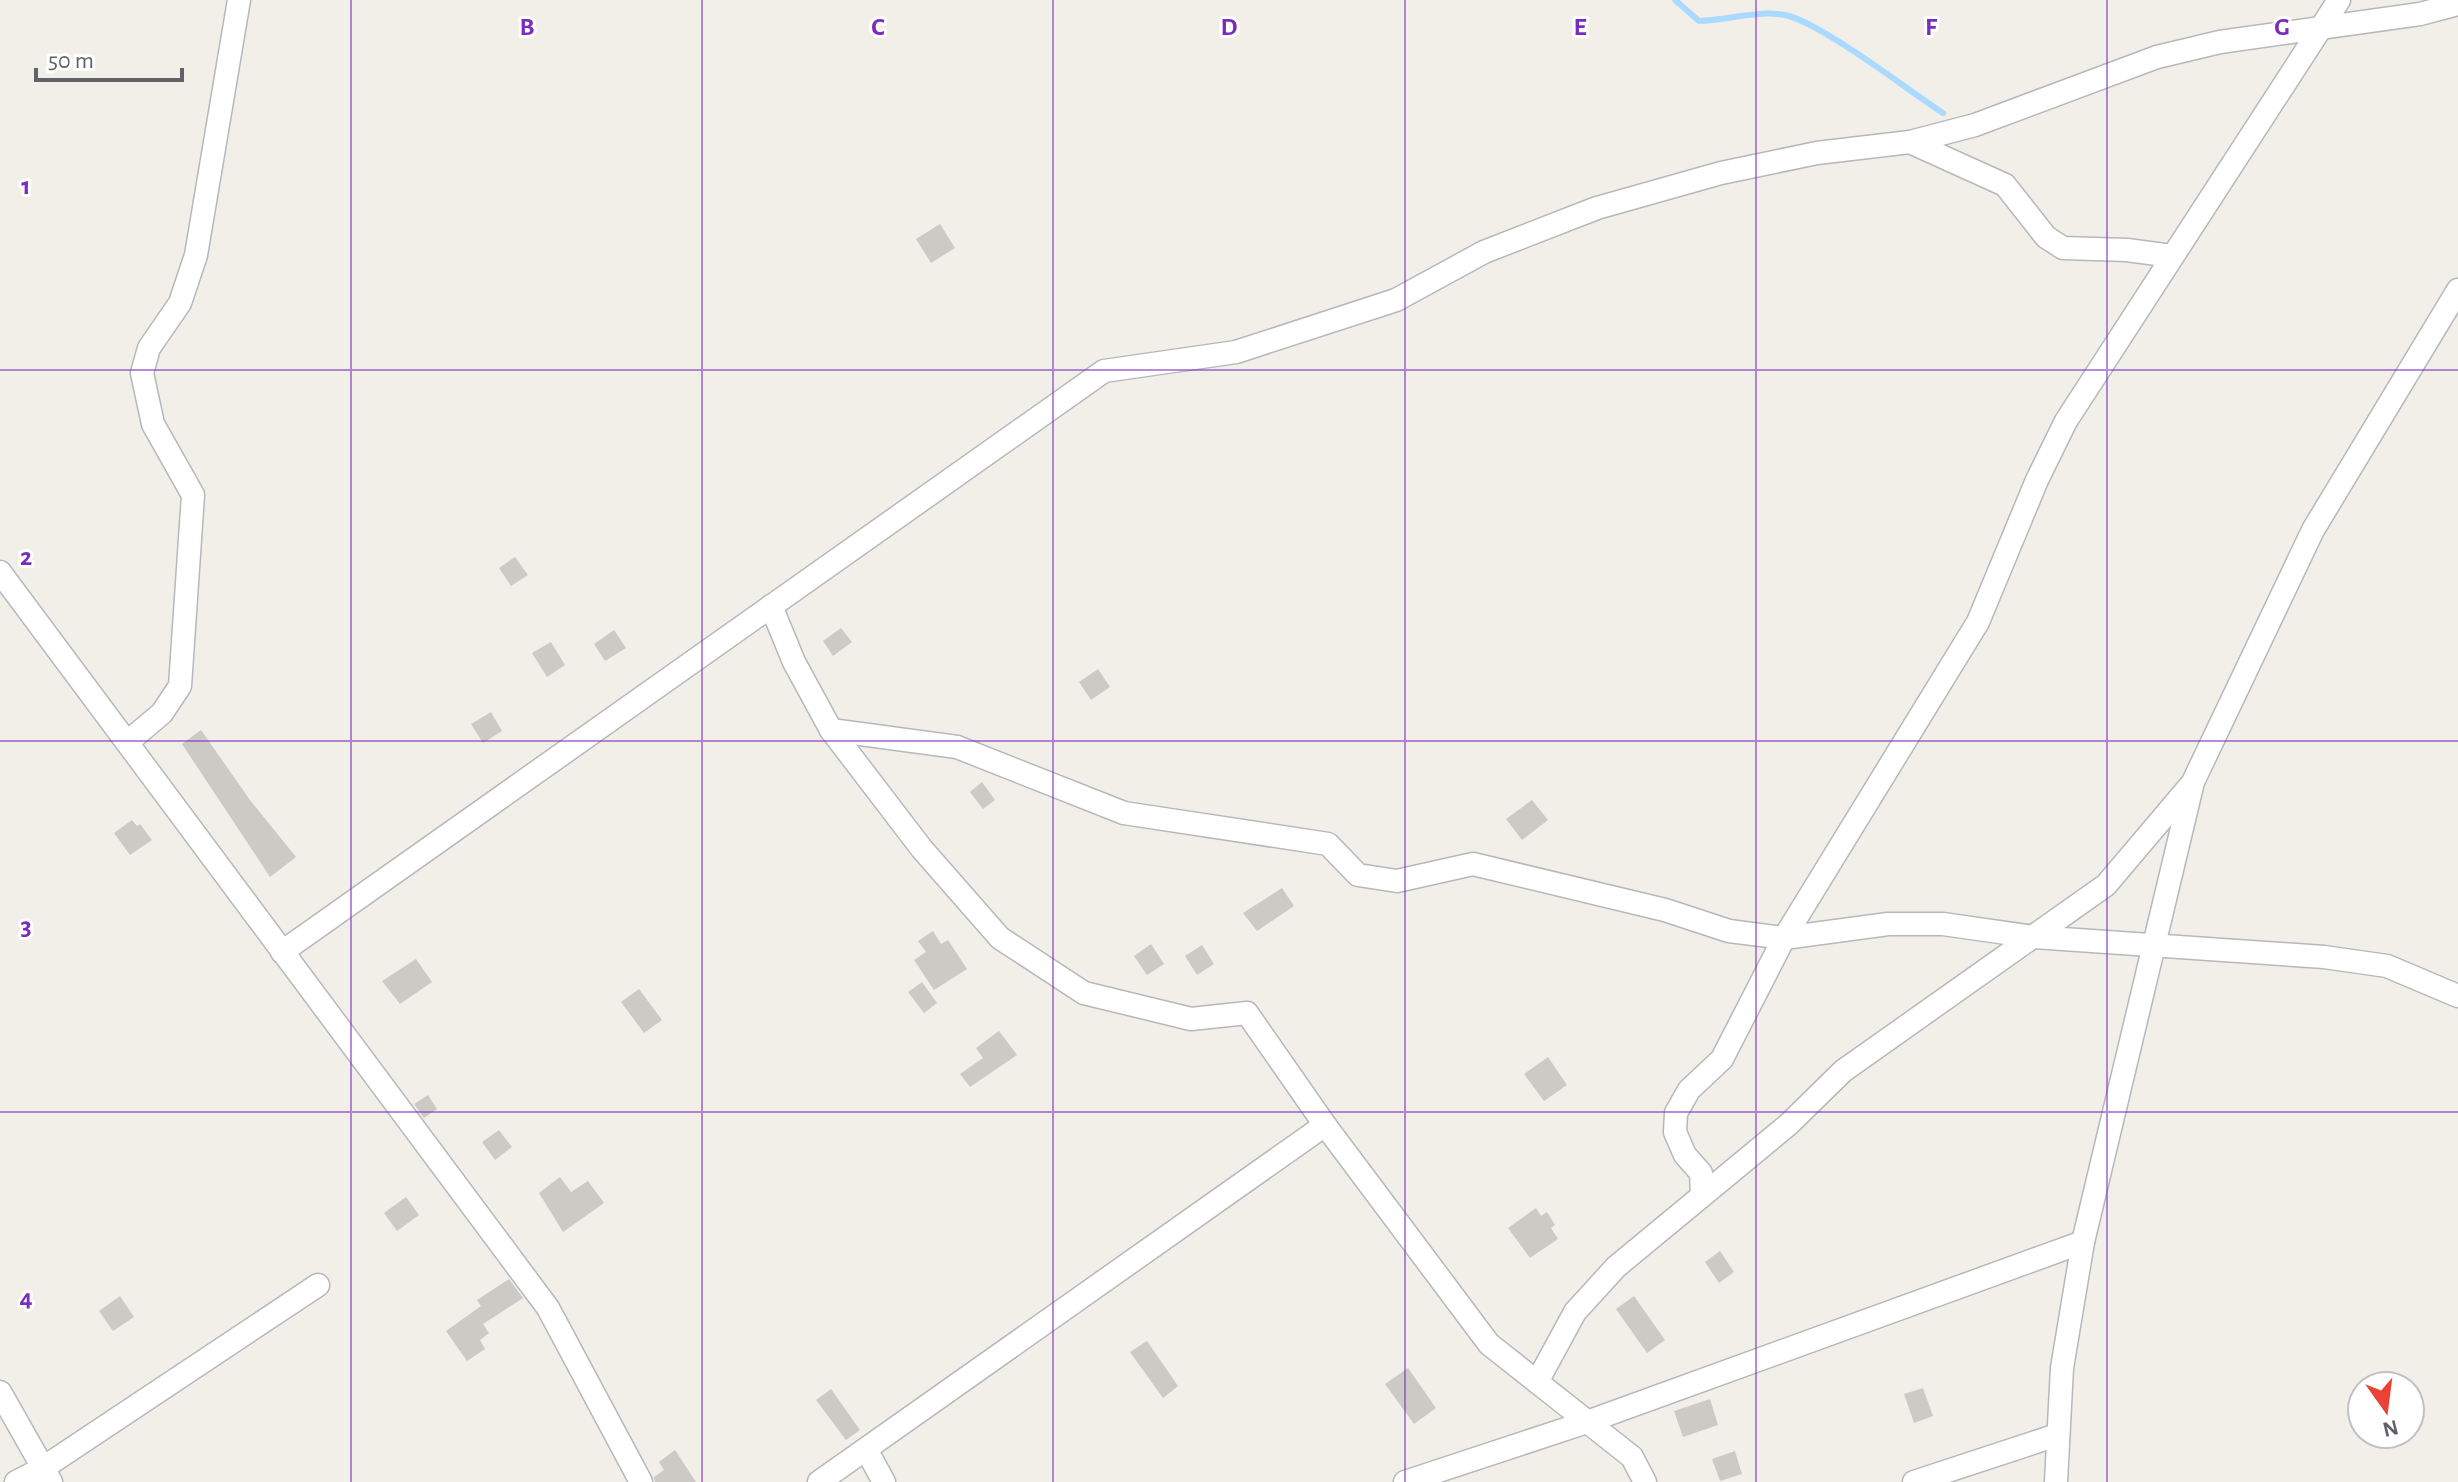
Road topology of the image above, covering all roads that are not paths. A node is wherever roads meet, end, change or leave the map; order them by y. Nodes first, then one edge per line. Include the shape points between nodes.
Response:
1 (239, 0) edge
2 (2339, 0) edge
3 (2458, 4) edge
4 (2320, 30) junction
5 (1910, 142) junction
6 (2172, 256) junction
7 (2458, 290) edge
8 (0, 572) edge
9 (771, 606) junction
10 (831, 730) junction
11 (129, 741) junction
12 (2193, 782) junction
13 (2034, 937) junction
14 (1784, 938) junction
15 (2154, 947) junction
16 (282, 952) junction
17 (2458, 996) edge
18 (1325, 1125) junction
19 (1702, 1195) junction
20 (2083, 1242) junction
21 (318, 1285) dead end
22 (1537, 1382) junction
23 (0, 1392) edge
24 (1587, 1422) junction
25 (2057, 1435) junction
26 (867, 1451) junction
27 (47, 1475) edge
28 (16, 1482) edge
29 (641, 1482) edge
30 (819, 1482) edge
31 (884, 1482) edge
32 (1405, 1482) edge
33 (1645, 1482) edge
34 (1914, 1482) edge
35 (2056, 1482) edge

1 - 11 street via 196,255 180,303 149,348 142,373 153,424 193,495 180,686 162,713
2 - 4 street
3 - 4 street
4 - 5 street via 2220,42 2157,57 1975,125
4 - 6 street
5 - 6 street via 2005,185 2046,237 2063,248
5 - 9 street via 1817,153 1597,208 1484,252 1396,300 1236,352 1104,371
6 - 14 street via 2066,421 1978,622
7 - 12 street via 2313,530
8 - 11 street
9 - 10 street
9 - 16 street
10 - 14 street via 957,747 1124,813 1328,844 1358,875 1397,881 1473,864 1665,910 1729,931
10 - 18 street via 922,849 1000,938 1084,993 1191,1019 1247,1013
11 - 16 street
12 - 13 street via 2106,885
12 - 15 street
13 - 14 street via 1943,924 1888,924
13 - 15 street
13 - 19 street via 1843,1071 1789,1124
14 - 19 street via 1722,1059 1689,1090 1676,1113 1675,1132 1701,1173
15 - 17 street via 2387,966
15 - 20 street
16 - 29 street via 548,1308
18 - 22 street via 1489,1344
18 - 26 street
19 - 22 street via 1616,1267 1575,1312
20 - 24 street
20 - 25 street
21 - 27 street
22 - 24 street
23 - 27 street
24 - 32 street
24 - 33 street via 1632,1457
25 - 34 street
25 - 35 street
26 - 30 street
26 - 31 street
27 - 28 street

